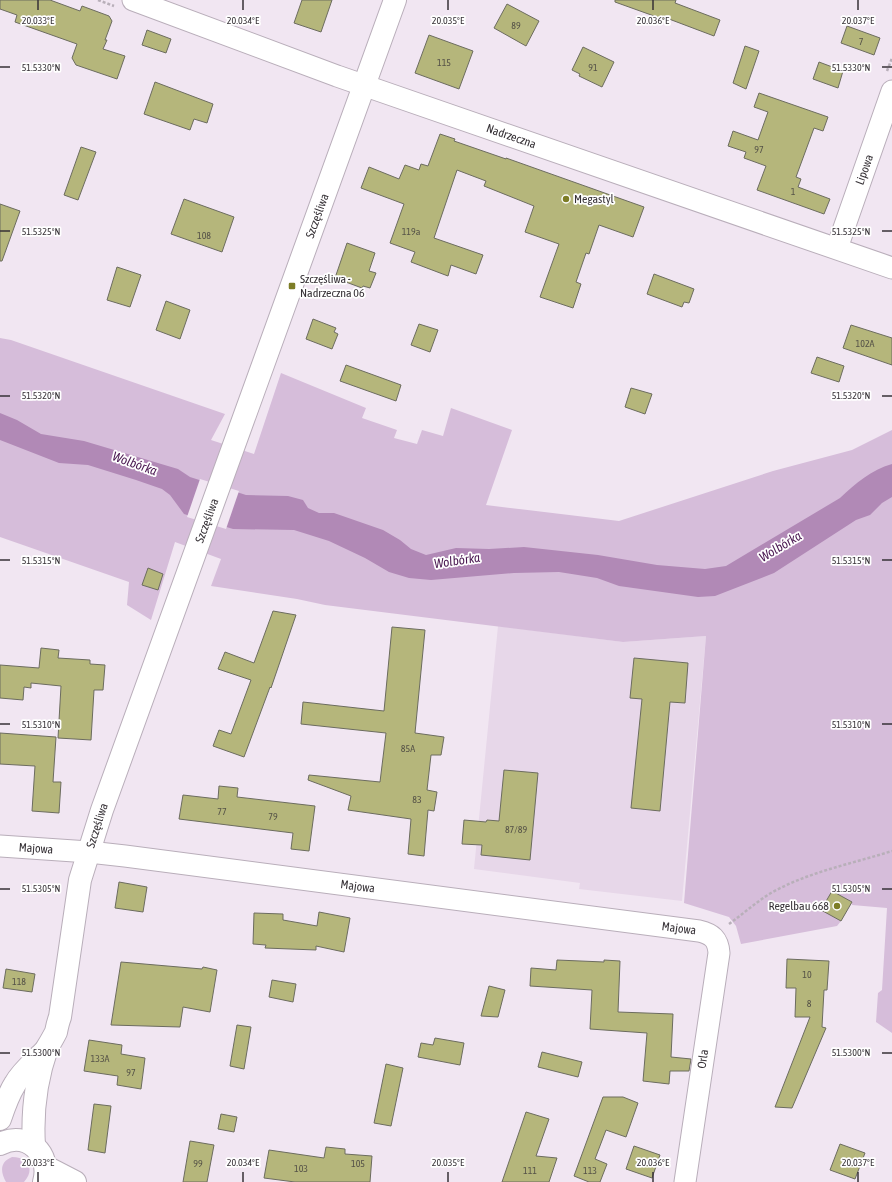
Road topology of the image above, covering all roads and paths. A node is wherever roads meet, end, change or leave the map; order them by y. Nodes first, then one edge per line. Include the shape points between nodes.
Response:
1 (98, 0) edge
2 (395, 0) edge
3 (126, 4) edge
4 (892, 58) edge
5 (889, 82) edge
6 (365, 86) junction
7 (837, 248) junction
8 (892, 268) edge
9 (0, 846) edge
10 (892, 851) edge
11 (89, 852) junction
12 (713, 937) junction
13 (48, 1048) junction
14 (0, 1119) edge
15 (0, 1144) edge
16 (34, 1146) junction
17 (45, 1174) edge
18 (75, 1182) edge
19 (685, 1182) edge

1 - 3 path
2 - 6 street, Szczęśliwa
3 - 6 street, Nadrzeczna
4 - 5 path
5 - 7 street, Lipowa
6 - 7 street, Nadrzeczna
6 - 11 street, Szczęśliwa via 102,810
7 - 8 street, Nadrzeczna
9 - 11 street, Majowa
10 - 12 path via 816,873 790,884 770,894
11 - 12 street, Majowa via 699,931
11 - 13 street, Szczęśliwa via 80,880 60,1017
12 - 19 street, Orla via 718,944 719,953
13 - 14 street, Szczęśliwa via 15,1083
13 - 16 street, Szczęśliwa via 38,1080 34,1111
15 - 16 street via 15,1140 25,1141
16 - 17 street via 42,1156
17 - 18 street via 56,1173

